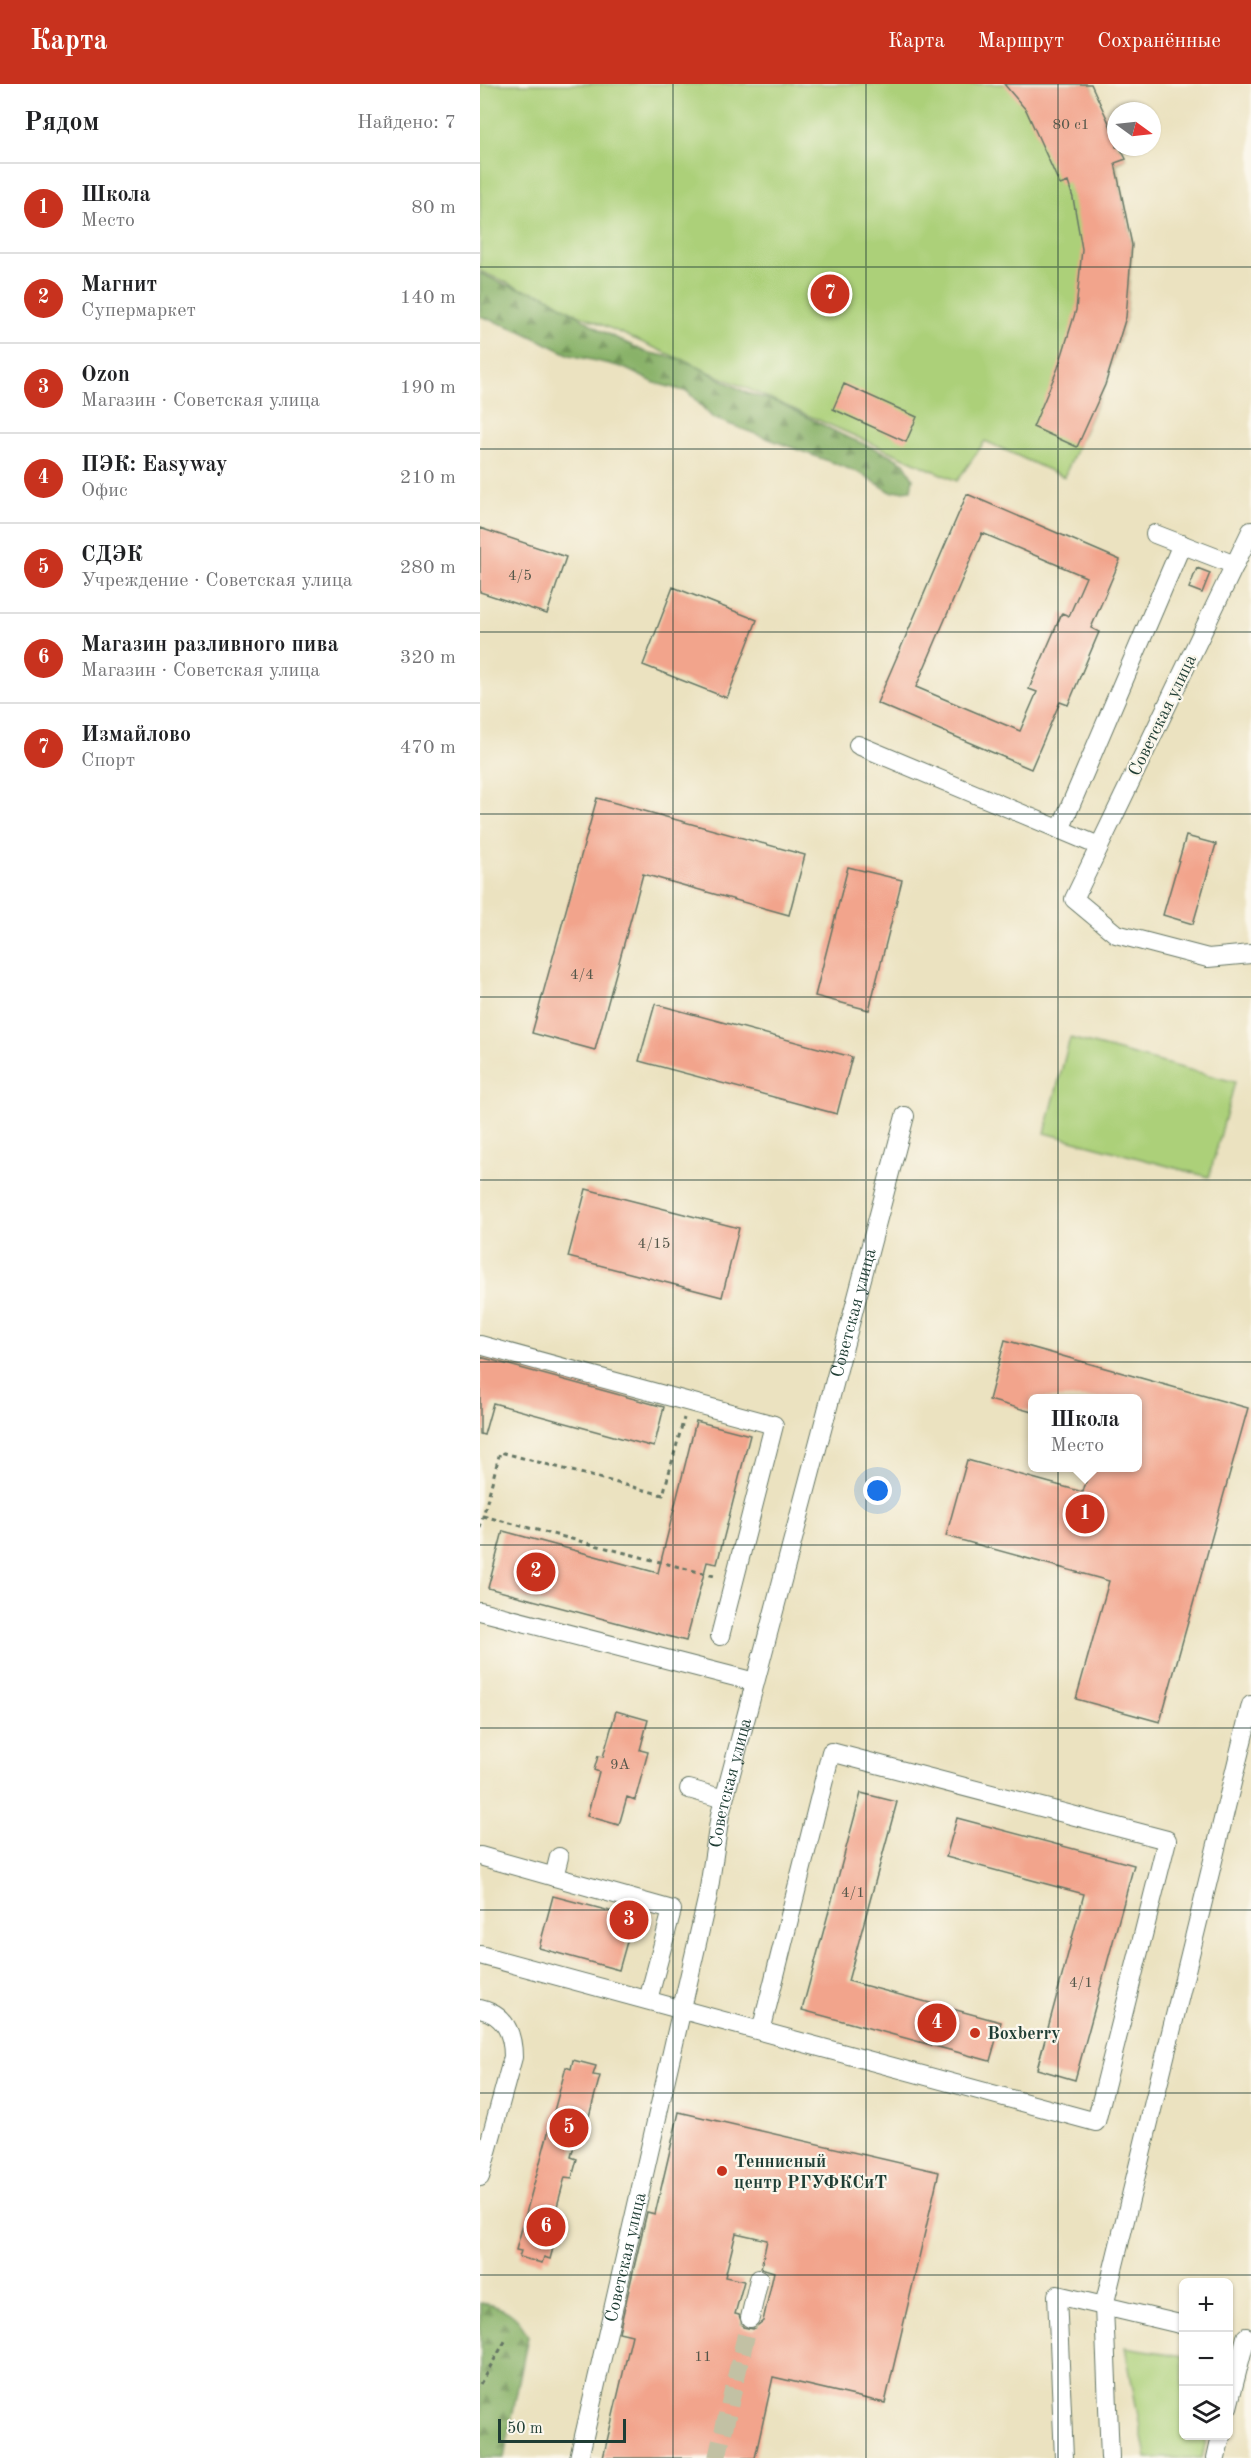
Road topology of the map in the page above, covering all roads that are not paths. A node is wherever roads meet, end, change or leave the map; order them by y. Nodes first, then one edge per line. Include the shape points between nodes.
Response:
1 (1251, 531) edge
2 (1155, 534) dead end
3 (1182, 544) junction
4 (1235, 565) junction
5 (858, 745) dead end
6 (1060, 830) junction
7 (1099, 846) junction
8 (1251, 954) edge
9 (905, 1116) dead end
10 (480, 1345) edge
11 (480, 1611) edge
12 (720, 1636) dead end
13 (755, 1682) junction
14 (1251, 1705) edge
15 (689, 1789) dead end
16 (724, 1799) junction
17 (480, 1856) edge
18 (559, 1857) dead end
19 (554, 1877) junction
20 (480, 1955) edge
21 (648, 2000) junction
22 (480, 2009) edge
23 (682, 2009) junction
24 (761, 2031) junction
25 (480, 2177) edge
26 (759, 2279) dead end
27 (1104, 2306) junction
28 (750, 2318) tunnel mouth
29 (1179, 2324) edge
30 (1242, 2337) edge
31 (1232, 2386) edge
32 (1220, 2440) edge
33 (579, 2458) edge
34 (1064, 2458) edge
35 (1110, 2458) edge
36 (1216, 2458) edge

1 - 4 street, Советская улица
2 - 3 street
3 - 4 street
3 - 6 street
4 - 7 street, Советская улица
5 - 6 street
6 - 7 street
7 - 8 street, Советская улица via 1074,899 1116,934 1208,958
9 - 13 street, Советская улица
10 - 12 street via 689,1402 723,1403 774,1425
11 - 13 street
13 - 16 street, Советская улица
14 - 27 street
15 - 16 street
16 - 23 street, Советская улица via 708,1895
17 - 19 street
18 - 19 street
19 - 21 street via 672,1910
20 - 21 street
21 - 23 street
22 - 25 street via 504,2023 513,2043 513,2057
23 - 24 street
23 - 33 street, Советская улица
24 - 24 street via 1096,2122 1167,1840 831,1752
26 - 28 street
27 - 29 street
27 - 34 street via 1057,2295
27 - 35 street
30 - 31 street
32 - 36 street

